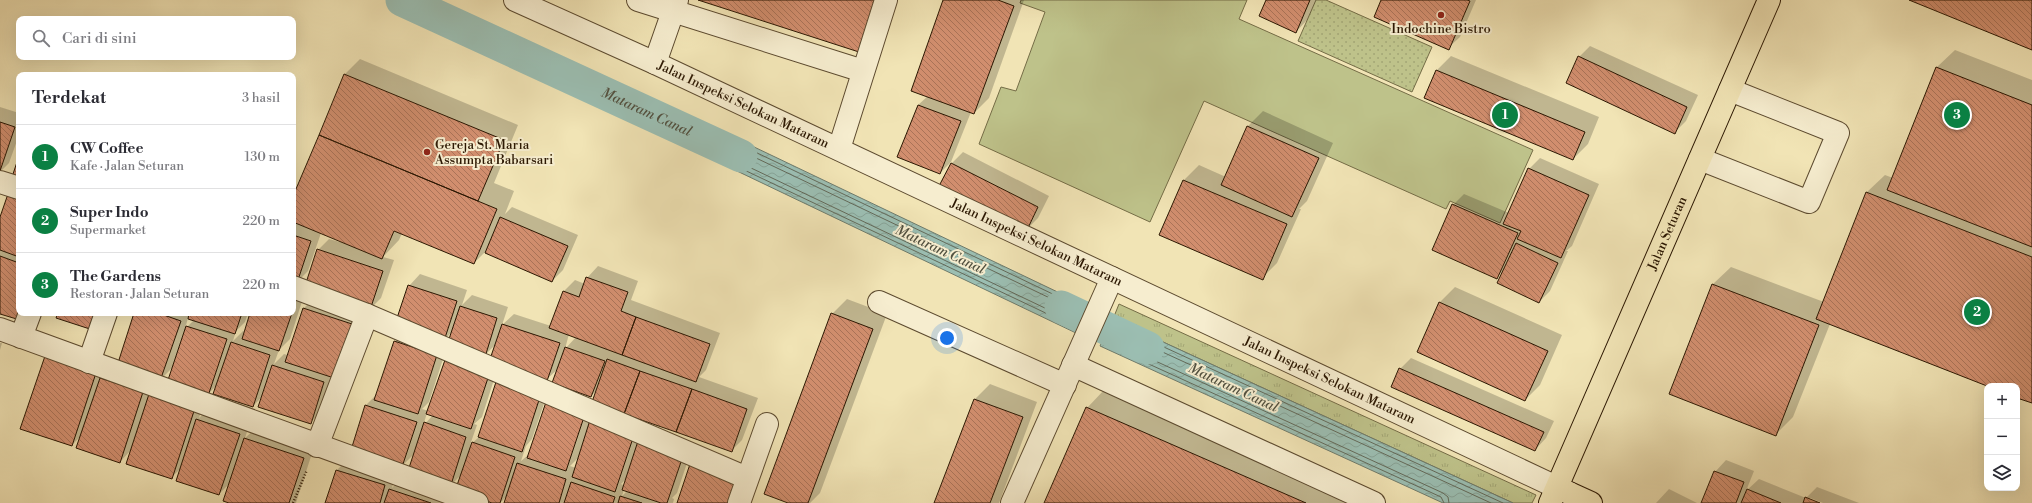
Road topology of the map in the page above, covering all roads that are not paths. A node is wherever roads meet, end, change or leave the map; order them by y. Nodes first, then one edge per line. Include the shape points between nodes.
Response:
1 (515, 0) edge
2 (638, 0) edge
3 (886, 0) edge
4 (1768, 0) edge
5 (675, 6) edge
6 (655, 63) junction
7 (863, 71) junction
8 (1730, 90) junction
9 (838, 149) junction
10 (1700, 159) junction
11 (0, 182) edge
12 (16, 187) edge
13 (1112, 278) junction
14 (296, 288) edge
15 (879, 302) dead end
16 (368, 315) junction
17 (29, 316) edge
18 (105, 316) edge
19 (0, 329) edge
20 (21, 337) junction
21 (89, 362) junction
22 (1073, 365) junction
23 (1064, 385) junction
24 (767, 424) dead end
25 (317, 446) junction
26 (747, 478) junction
27 (1560, 496) edge
28 (477, 503) edge
29 (739, 503) edge
30 (1012, 503) edge
31 (1374, 503) edge
32 (1591, 503) edge

1 - 6 street, Jalan Inspeksi Selokan Mataram
2 - 5 street
3 - 7 street
4 - 8 main road, Jalan Seturan
5 - 6 street
5 - 7 street
6 - 9 street, Jalan Inspeksi Selokan Mataram
7 - 9 street
8 - 10 main road, Jalan Seturan
8 - 10 street via 1838,133 1809,202
9 - 13 street, Jalan Inspeksi Selokan Mataram
10 - 27 main road, Jalan Seturan via 1565,467
11 - 12 street
13 - 22 street
13 - 27 street, Jalan Inspeksi Selokan Mataram
14 - 16 street
15 - 23 street
16 - 25 street
16 - 26 street
17 - 20 street
18 - 21 street
19 - 20 street
20 - 21 street
21 - 25 street
22 - 23 street
22 - 31 street
23 - 30 street
24 - 26 street
25 - 28 street
26 - 29 street
27 - 32 main road, Jalan Inspeksi Selokan Mataram

